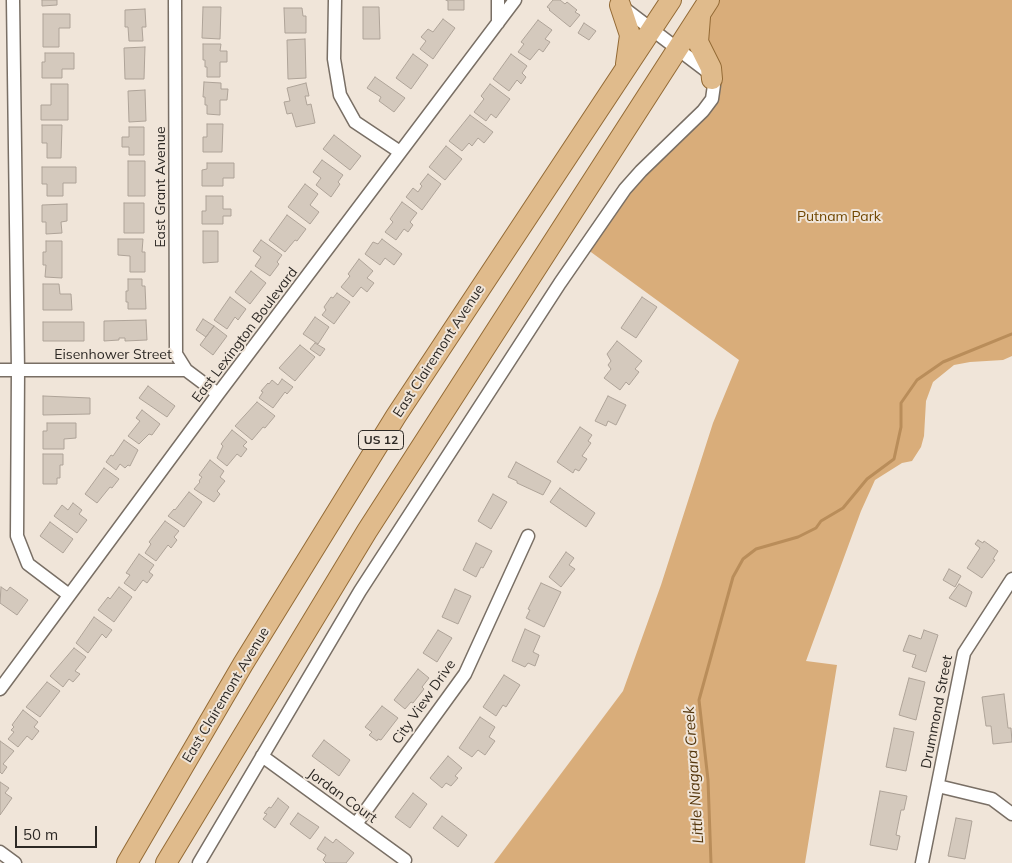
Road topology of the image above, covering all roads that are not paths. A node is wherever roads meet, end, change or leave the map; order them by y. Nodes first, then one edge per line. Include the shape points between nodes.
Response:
1 (13, 0) edge
2 (175, 0) edge
3 (335, 0) edge
4 (498, 0) edge
5 (515, 0) edge
6 (670, 0) edge
7 (617, 3) edge
8 (705, 6) edge
9 (498, 23) junction
10 (652, 29) junction
11 (677, 49) junction
12 (626, 68) junction
13 (712, 79) junction
14 (400, 152) junction
15 (0, 370) edge
16 (18, 370) junction
17 (186, 370) junction
18 (218, 394) junction
19 (528, 536) dead end
20 (1012, 579) edge
21 (69, 596) junction
22 (0, 689) edge
23 (262, 756) junction
24 (938, 786) junction
25 (1012, 814) edge
26 (356, 824) junction
27 (0, 852) edge
28 (405, 860) dead end
29 (15, 863) edge
30 (127, 863) edge
31 (166, 863) edge
32 (199, 863) edge
33 (922, 863) edge

1 - 16 street
2 - 17 street, East Grant Avenue via 176,354
3 - 14 street via 334,60 340,95 355,122
4 - 9 street
5 - 9 street, East Lexington Boulevard
6 - 10 main road, East Clairemont Avenue / US 12
7 - 10 street
7 - 12 main road via 630,35
8 - 11 main road, US 12
8 - 13 main road via 698,42
9 - 14 street, East Lexington Boulevard
10 - 11 street
10 - 12 main road, East Clairemont Avenue / US 12
11 - 13 street via 708,72
11 - 31 main road, US 12 via 367,531
12 - 30 main road, East Clairemont Avenue / US 12 via 396,416 243,664
13 - 23 street via 714,92 708,105 625,189 560,283 404,521
14 - 18 street, East Lexington Boulevard
15 - 16 street, Eisenhower Street
16 - 17 street, Eisenhower Street
16 - 21 street via 17,536 28,564
17 - 18 street, Eisenhower Street
18 - 21 street, East Lexington Boulevard
19 - 26 street, City View Drive via 464,674
20 - 24 street, Drummond Street via 964,653
21 - 22 street, East Lexington Boulevard
23 - 26 street, Jordan Court
23 - 32 street
24 - 25 street via 992,799
24 - 33 street, Drummond Street
26 - 28 street, Jordan Court
27 - 29 street

